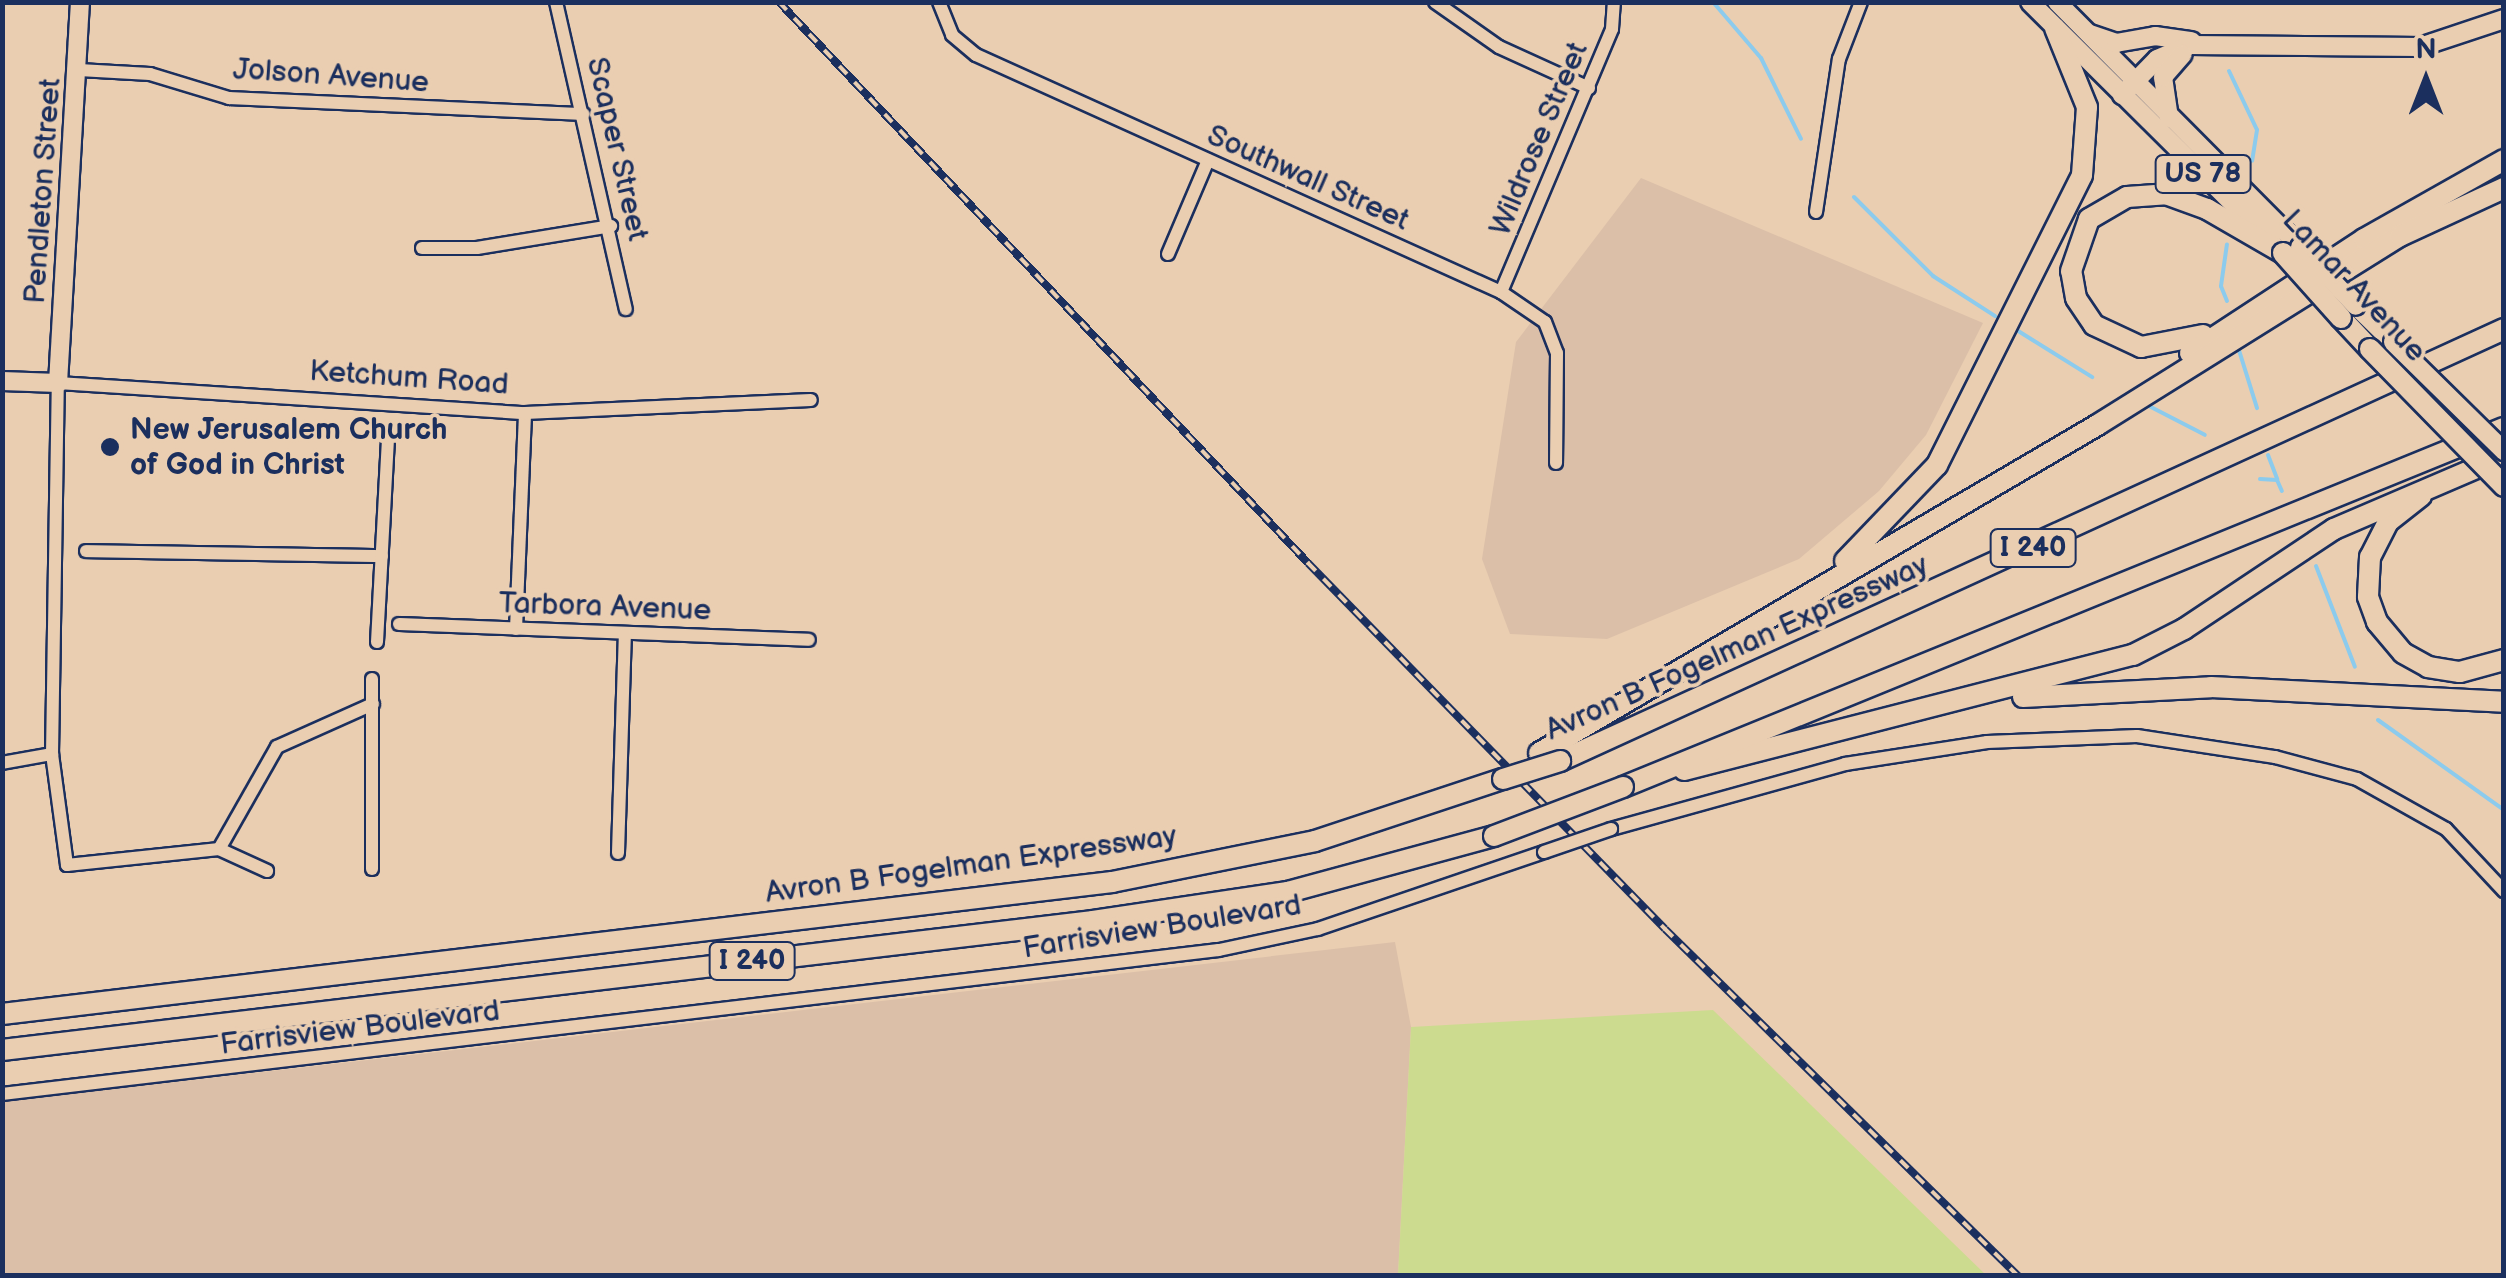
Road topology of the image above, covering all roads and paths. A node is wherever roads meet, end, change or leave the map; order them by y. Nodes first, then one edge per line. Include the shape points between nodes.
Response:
1 (80, 2) edge
2 (556, 2) edge
3 (939, 2) edge
4 (1435, 2) edge
5 (1614, 2) edge
6 (1861, 2) edge
7 (2030, 2) edge
8 (2057, 2) edge
9 (2504, 19) edge
10 (2055, 28) junction
11 (2084, 31) junction
12 (2207, 44) junction
13 (79, 70) junction
14 (1589, 88) junction
15 (2127, 88) junction
16 (584, 114) junction
17 (2169, 118) junction
18 (1208, 160) junction
19 (2504, 160) edge
20 (2504, 188) edge
21 (1816, 212) dead end
22 (611, 226) junction
23 (422, 248) dead end
24 (2292, 250) junction
25 (1168, 254) dead end
26 (1500, 292) junction
27 (626, 309) dead end
28 (2349, 312) junction
29 (2219, 329) junction
30 (2504, 329) edge
31 (2, 381) edge
32 (58, 383) junction
33 (811, 400) dead end
34 (525, 413) junction
35 (2504, 428) edge
36 (388, 442) dead end
37 (2504, 454) edge
38 (1556, 463) dead end
39 (2457, 475) junction
40 (2504, 486) edge
41 (1903, 539) junction
42 (86, 550) dead end
43 (382, 556) junction
44 (1802, 597) junction
45 (399, 624) dead end
46 (516, 629) junction
47 (624, 634) junction
48 (809, 640) dead end
49 (377, 642) dead end
50 (2504, 660) edge
51 (372, 680) dead end
52 (2504, 702) edge
53 (372, 704) junction
54 (1956, 704) junction
55 (52, 754) junction
56 (2, 764) edge
57 (1503, 779) junction
58 (1631, 784) junction
59 (219, 849) junction
60 (618, 854) dead end
61 (372, 868) dead end
62 (268, 870) dead end
63 (2504, 892) edge
64 (2, 1014) edge
65 (2, 1050) edge
66 (2, 1094) edge

1 - 13 main road, Pendleton Street
2 - 16 street, Scaper Street
3 - 18 street, Southwall Street via 952,35 976,56
4 - 14 street via 1500,47
5 - 14 street, Wildrose Street via 1612,29
6 - 21 street via 1838,59
7 - 10 main road, Lamar Avenue / US 78
8 - 11 main road, Lamar Avenue / US 78
9 - 12 main road via 2420,47
10 - 15 main road, Lamar Avenue / US 78
10 - 44 highway via 2087,107 2088,145 2076,186 1937,465 1893,517
11 - 12 main road via 2116,42 2154,36
11 - 15 main road, Lamar Avenue / US 78
12 - 15 main road via 2167,52
12 - 17 main road via 2167,66 2162,86
13 - 16 street, Jolson Avenue via 150,74 230,98
13 - 32 main road, Pendleton Street
14 - 26 street, Wildrose Street
15 - 17 main road, Lamar Avenue / US 78
15 - 24 main road, Lamar Avenue / US 78
16 - 22 street, Scaper Street
17 - 24 main road, Lamar Avenue / US 78
18 - 25 street
18 - 26 street, Southwall Street
19 - 29 highway
20 - 41 highway via 2400,236
22 - 23 street via 477,248
22 - 27 street, Scaper Street
24 - 28 highway, Lamar Avenue / US 78, bridge
24 - 29 highway via 2166,194 2127,196 2088,219 2076,244 2071,283 2094,326 2118,341 2154,347
26 - 38 street, Southwall Street via 1545,322 1557,354
28 - 37 main road, Lamar Avenue / US 78, bridge via 2393,342
28 - 40 highway, Lamar Avenue / US 78, bridge via 2370,349
29 - 41 highway
30 - 57 highway, Avron B Fogelman Expressway / I 240, bridge via 1560,761
31 - 32 main road, Ketchum Road
32 - 34 street, Ketchum Road
32 - 55 street
33 - 34 street, Ketchum Road
34 - 46 street
35 - 58 highway, I 240
36 - 43 street
37 - 39 highway
39 - 50 highway via 2388,522 2370,557 2368,597 2384,633 2414,661 2460,672
39 - 54 highway via 2334,529 2184,629 2133,655
41 - 44 highway
42 - 43 street
43 - 49 street
44 - 57 highway, bridge
45 - 46 street, Tarbora Avenue
46 - 47 street, Tarbora Avenue
47 - 48 street, Tarbora Avenue
47 - 60 street
51 - 53 street
52 - 54 highway via 2163,687
53 - 59 street via 277,747
53 - 61 street
54 - 58 highway
55 - 56 street
55 - 59 street via 67,865
57 - 64 highway, Avron B Fogelman Expressway / I 240 via 1315,841 1112,882
58 - 65 highway, I 240, bridge via 1494,836 1288,892
59 - 62 street
63 - 66 street, Farrisview Boulevard, bridge via 2446,830 2357,780 2276,757 2137,736 1988,742 1747,786 1318,929 1219,950

